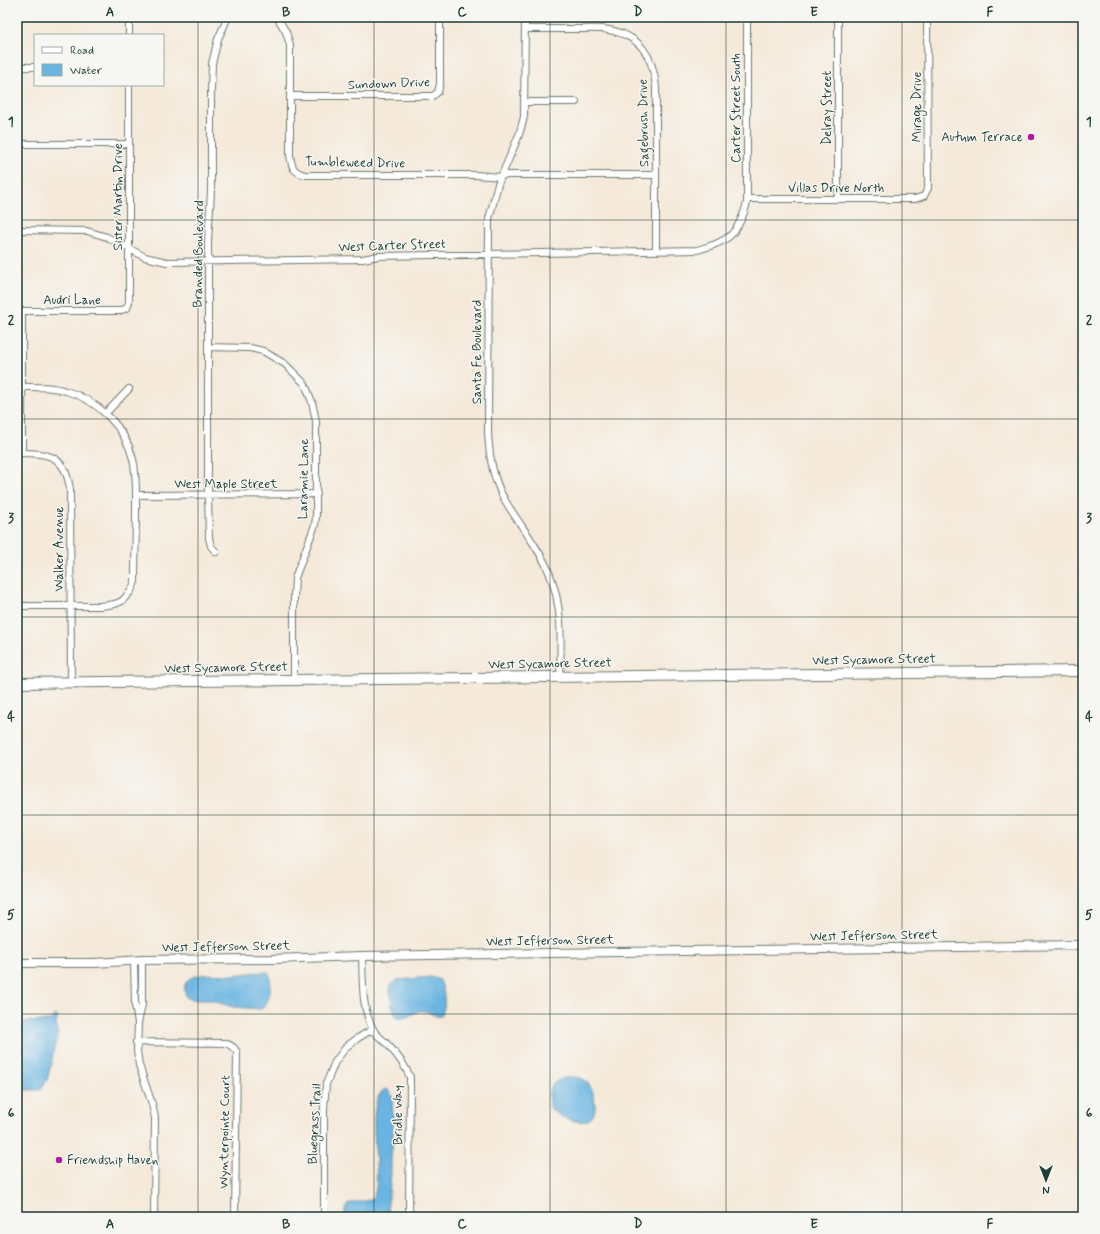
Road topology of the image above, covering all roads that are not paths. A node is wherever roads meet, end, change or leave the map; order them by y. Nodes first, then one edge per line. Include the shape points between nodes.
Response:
1 (129, 17) edge
2 (228, 17) edge
3 (276, 17) edge
4 (440, 17) edge
5 (525, 17) edge
6 (746, 17) edge
7 (838, 17) edge
8 (928, 17) edge
9 (525, 29) junction
10 (129, 34) edge
11 (17, 67) edge
12 (34, 67) edge
13 (129, 86) edge
14 (290, 96) junction
15 (525, 102) junction
16 (576, 102) dead end
17 (17, 144) edge
18 (129, 144) junction
19 (655, 175) junction
20 (502, 176) junction
21 (924, 196) joint
22 (747, 199) junction
23 (838, 199) junction
24 (17, 230) edge
25 (128, 249) junction
26 (656, 251) junction
27 (488, 254) junction
28 (208, 262) junction
29 (127, 308) joint
30 (20, 311) edge
31 (208, 347) junction
32 (19, 387) edge
33 (130, 389) dead end
34 (106, 413) junction
35 (19, 453) edge
36 (317, 494) junction
37 (208, 495) junction
38 (136, 496) junction
39 (216, 552) dead end
40 (17, 606) edge
41 (70, 606) junction
42 (1083, 671) edge
43 (560, 677) junction
44 (294, 680) junction
45 (17, 683) edge
46 (71, 683) junction
47 (1083, 945) edge
48 (362, 956) junction
49 (138, 960) junction
50 (17, 963) edge
51 (374, 1029) junction
52 (136, 1042) junction
53 (154, 1217) edge
54 (235, 1217) edge
55 (324, 1217) edge
56 (409, 1217) edge

1 - 10 street
2 - 28 street, Branded Boulevard via 218,39 212,64
3 - 14 street, Tumbleweed Drive via 286,32 290,45
4 - 14 street, Sundown Drive via 440,84 438,92 433,96
5 - 9 street, Santa Fe Boulevard
6 - 22 street, Carter Street South
7 - 23 street, Delray Street
8 - 21 street, Mirage Drive via 928,188
9 - 15 street, Santa Fe Boulevard
9 - 19 street, Sagebrush Drive via 608,29 628,36 642,46 651,59 655,73
11 - 12 street
13 - 18 street, Sister Martin Drive
14 - 20 street, Tumbleweed Drive via 290,155 292,167 298,173
15 - 16 street
15 - 20 street, Santa Fe Boulevard via 519,135
17 - 18 street
18 - 25 street, Sister Martin Drive
19 - 20 street, Tumbleweed Drive
19 - 26 street, Sagebrush Drive
20 - 27 street, Santa Fe Boulevard via 491,209
21 - 23 street, Villas Drive North via 915,199
22 - 23 street, Villas Drive North
22 - 26 street, West Carter Street via 743,217 735,231 717,245 697,250
24 - 25 street, West Carter Street via 87,231
25 - 28 street, West Carter Street via 145,257 167,262
25 - 29 street, Sister Martin Drive
26 - 27 street, West Carter Street
27 - 28 street, West Carter Street
27 - 43 street, Santa Fe Boulevard via 489,449 496,482 543,559 556,594 561,630
28 - 31 street, Branded Boulevard
29 - 30 street, Audri Lane via 119,311
30 - 32 street
31 - 36 street, Laramie Lane via 250,348 263,352 285,364 305,384 316,420
31 - 37 street, Branded Boulevard
32 - 34 street via 66,391 85,399
32 - 35 street
33 - 34 street
34 - 38 street via 131,452 135,469
35 - 41 street, Walker Avenue via 40,453 53,458 63,465 68,475
36 - 37 street, West Maple Street
36 - 44 street, Laramie Lane via 315,525 295,578
37 - 38 street, West Maple Street
37 - 39 street, Branded Boulevard via 209,538
38 - 41 street via 135,582 131,591 122,601 115,604
40 - 41 street
41 - 46 street, Walker Avenue
42 - 43 main road, West Sycamore Street
43 - 44 main road, West Sycamore Street
44 - 46 main road, West Sycamore Street
45 - 46 main road, West Sycamore Street
47 - 48 street, West Jefferson Street
48 - 49 street, West Jefferson Street
48 - 51 street, Bridle Way via 364,999
49 - 50 street, West Jefferson Street
49 - 52 street
51 - 55 street, Bluegrass Trail via 346,1047 335,1062 326,1084
51 - 56 street, Bridle Way via 404,1064 410,1077
52 - 53 street via 139,1065 155,1118
52 - 54 street, Wynterpointe Court via 226,1043 235,1047

